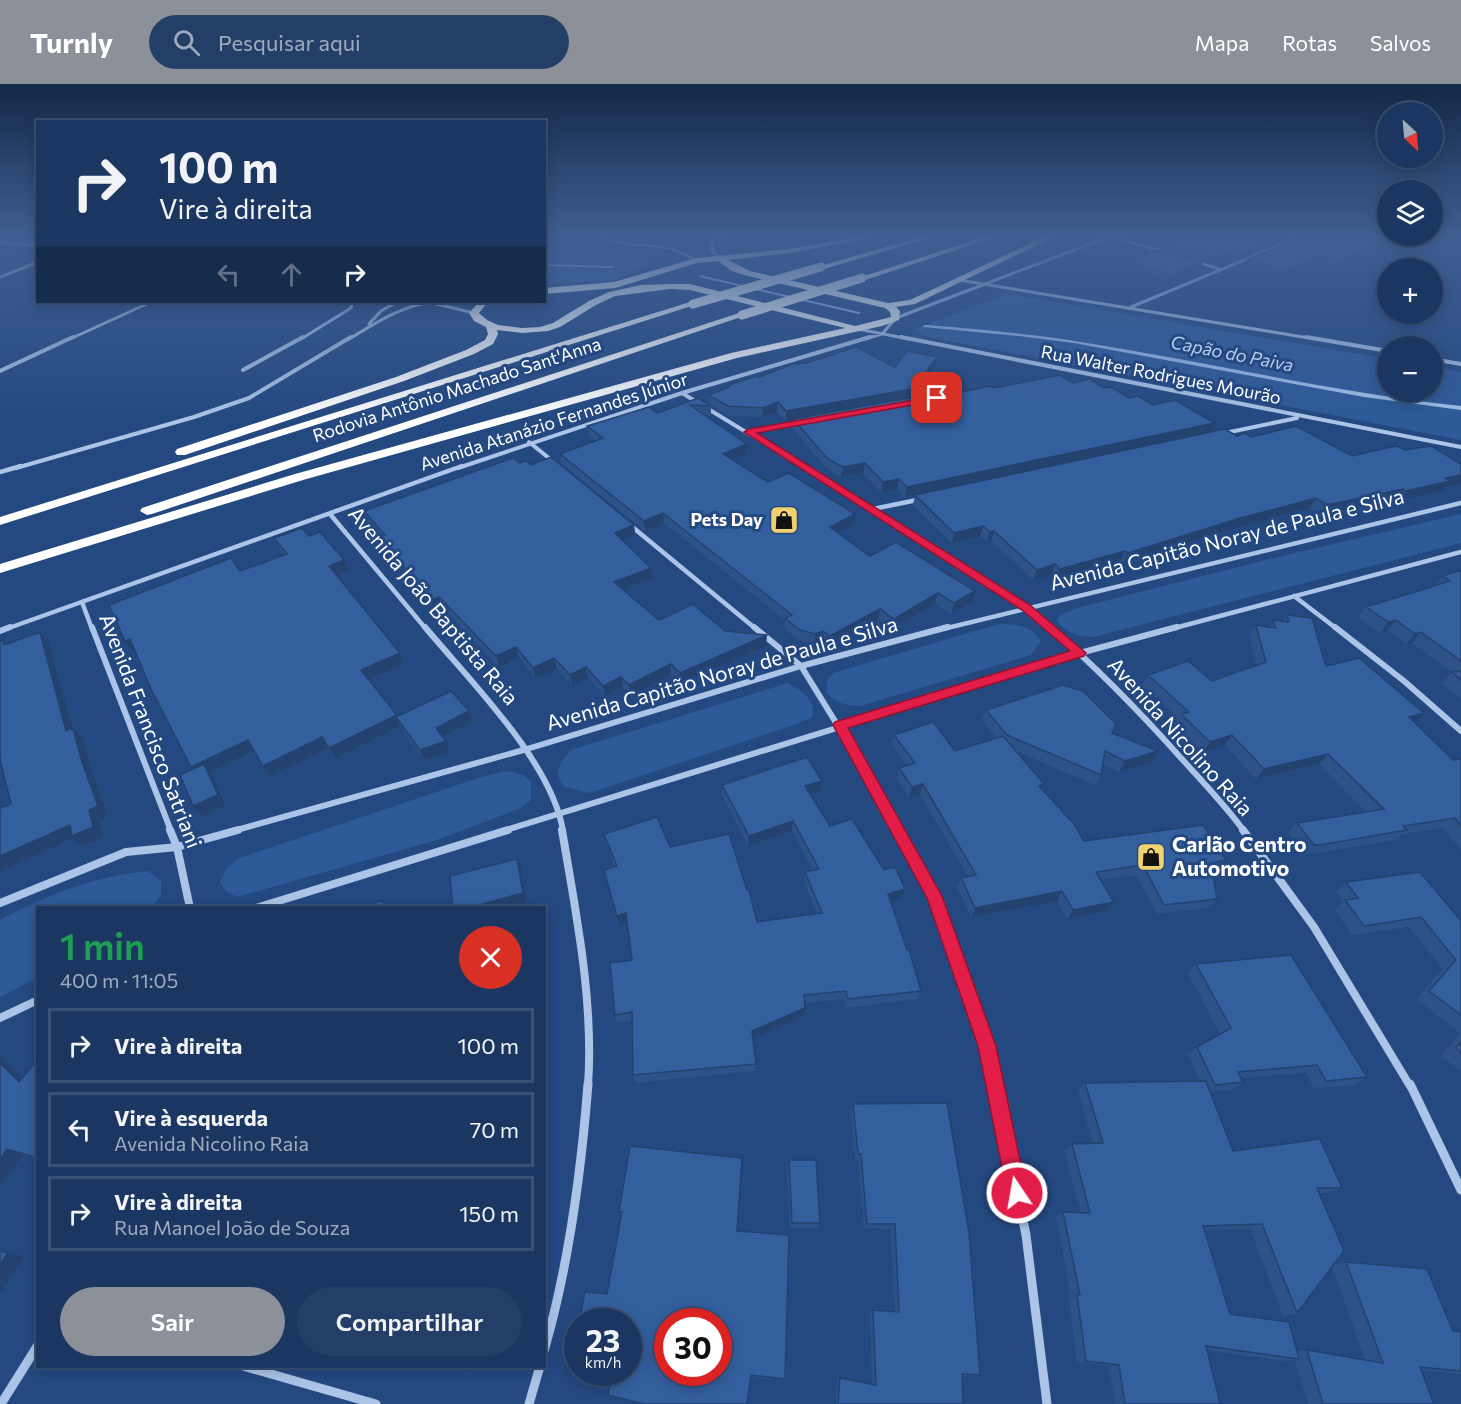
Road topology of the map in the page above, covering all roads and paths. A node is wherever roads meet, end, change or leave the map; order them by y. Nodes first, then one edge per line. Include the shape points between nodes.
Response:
1 (607, 298) edge
2 (715, 298) edge
3 (736, 298) edge
4 (798, 298) edge
5 (852, 298) edge
6 (921, 298) edge
7 (952, 298) edge
8 (1069, 298) edge
9 (1153, 298) edge
10 (149, 303) edge
11 (352, 303) edge
12 (382, 303) edge
13 (395, 303) edge
14 (423, 303) edge
15 (433, 303) edge
16 (482, 303) edge
17 (888, 306) junction
18 (1131, 307) junction
19 (381, 311) junction
20 (474, 313) junction
21 (896, 318) junction
22 (490, 325) junction
23 (857, 328) junction
24 (364, 329) junction
25 (882, 334) junction
26 (1377, 349) edge
27 (1443, 361) edge
28 (1461, 363) edge
29 (243, 370) dead end
30 (0, 371) edge
31 (1079, 373) junction
32 (1067, 375) dead end
33 (682, 393) junction
34 (1302, 417) junction
35 (808, 421) edge
36 (749, 432) junction
37 (1220, 434) edge
38 (529, 442) junction
39 (1461, 447) edge
40 (556, 464) edge
41 (0, 472) edge
42 (931, 497) edge
43 (1461, 503) edge
44 (873, 509) junction
45 (0, 514) edge
46 (330, 514) junction
47 (0, 521) edge
48 (629, 524) edge
49 (1461, 552) edge
50 (0, 560) edge
51 (0, 569) edge
52 (1294, 596) junction
53 (82, 602) junction
54 (1026, 607) junction
55 (0, 631) edge
56 (1080, 653) junction
57 (801, 666) junction
58 (840, 725) junction
59 (1461, 731) edge
60 (528, 749) junction
61 (560, 814) junction
62 (177, 847) junction
63 (0, 903) edge
64 (190, 906) edge
65 (262, 906) edge
66 (36, 1001) edge
67 (0, 1018) edge
68 (1461, 1190) edge
69 (546, 1344) edge
70 (36, 1348) edge
71 (250, 1368) edge
72 (539, 1368) edge
73 (1, 1404) edge
74 (376, 1404) edge
75 (530, 1404) edge
76 (1047, 1404) edge

1 - 22 highway via 586,306 562,323 538,329 509,330
2 - 47 highway, Rodovia Antônio Machado Sant'Anna, bridge
3 - 23 highway
4 - 50 highway, Rodovia Antônio Machado Sant'Anna, bridge
5 - 17 highway
6 - 17 highway
7 - 21 street
8 - 18 street
9 - 18 street
10 - 30 street
11 - 29 street via 351,308 319,329
12 - 19 street
13 - 19 street
14 - 24 street via 396,311
15 - 20 street
16 - 20 highway
17 - 21 highway via 896,311
18 - 26 street
19 - 24 street
20 - 22 highway
21 - 23 highway
21 - 25 street
22 - 45 highway via 494,334 489,342 471,352
23 - 25 street, Rua Walter Rodrigues Mourão
23 - 51 highway via 735,355 299,477
24 - 41 street via 249,398
25 - 31 street, Rua Walter Rodrigues Mourão
25 - 33 street, Avenida Atanázio Fernandes Júnior
27 - 28 street
31 - 32 street
31 - 34 street, Rua Walter Rodrigues Mourão
33 - 36 street, Avenida Nicolino Raia
33 - 38 street, Avenida Atanázio Fernandes Júnior
34 - 37 street
34 - 39 street, Rua Walter Rodrigues Mourão
35 - 36 street
36 - 44 street, Avenida Nicolino Raia
38 - 40 street
38 - 46 street, Avenida Atanázio Fernandes Júnior
42 - 44 street
43 - 54 street, Avenida Capitão Noray de Paula e Silva
44 - 54 street, Avenida Nicolino Raia
46 - 53 street, Avenida Atanázio Fernandes Júnior
46 - 60 street, Avenida João Baptista Raia
48 - 57 street
49 - 52 street
52 - 56 street
52 - 59 street via 1404,681
53 - 55 street, Avenida Atanázio Fernandes Júnior
53 - 62 street, Avenida Francisco Satriani
54 - 56 street, Avenida Nicolino Raia
54 - 57 street, Avenida Capitão Noray de Paula e Silva
56 - 58 street
56 - 68 street, Avenida Nicolino Raia via 1141,713 1230,812 1314,927 1409,1083
57 - 58 street
57 - 60 street, Avenida Capitão Noray de Paula e Silva
58 - 61 street
58 - 76 street via 934,896 987,1046 1026,1235
60 - 61 street, Avenida João Baptista Raia
60 - 62 street, Avenida Capitão Noray de Paula e Silva
61 - 65 street
61 - 69 street, Avenida João Baptista Raia via 582,954 590,1055 582,1166
62 - 63 street, Avenida Capitão Noray de Paula e Silva via 126,852
62 - 64 street, Avenida Francisco Satriani
66 - 67 street
70 - 73 street
71 - 74 street
72 - 75 street

